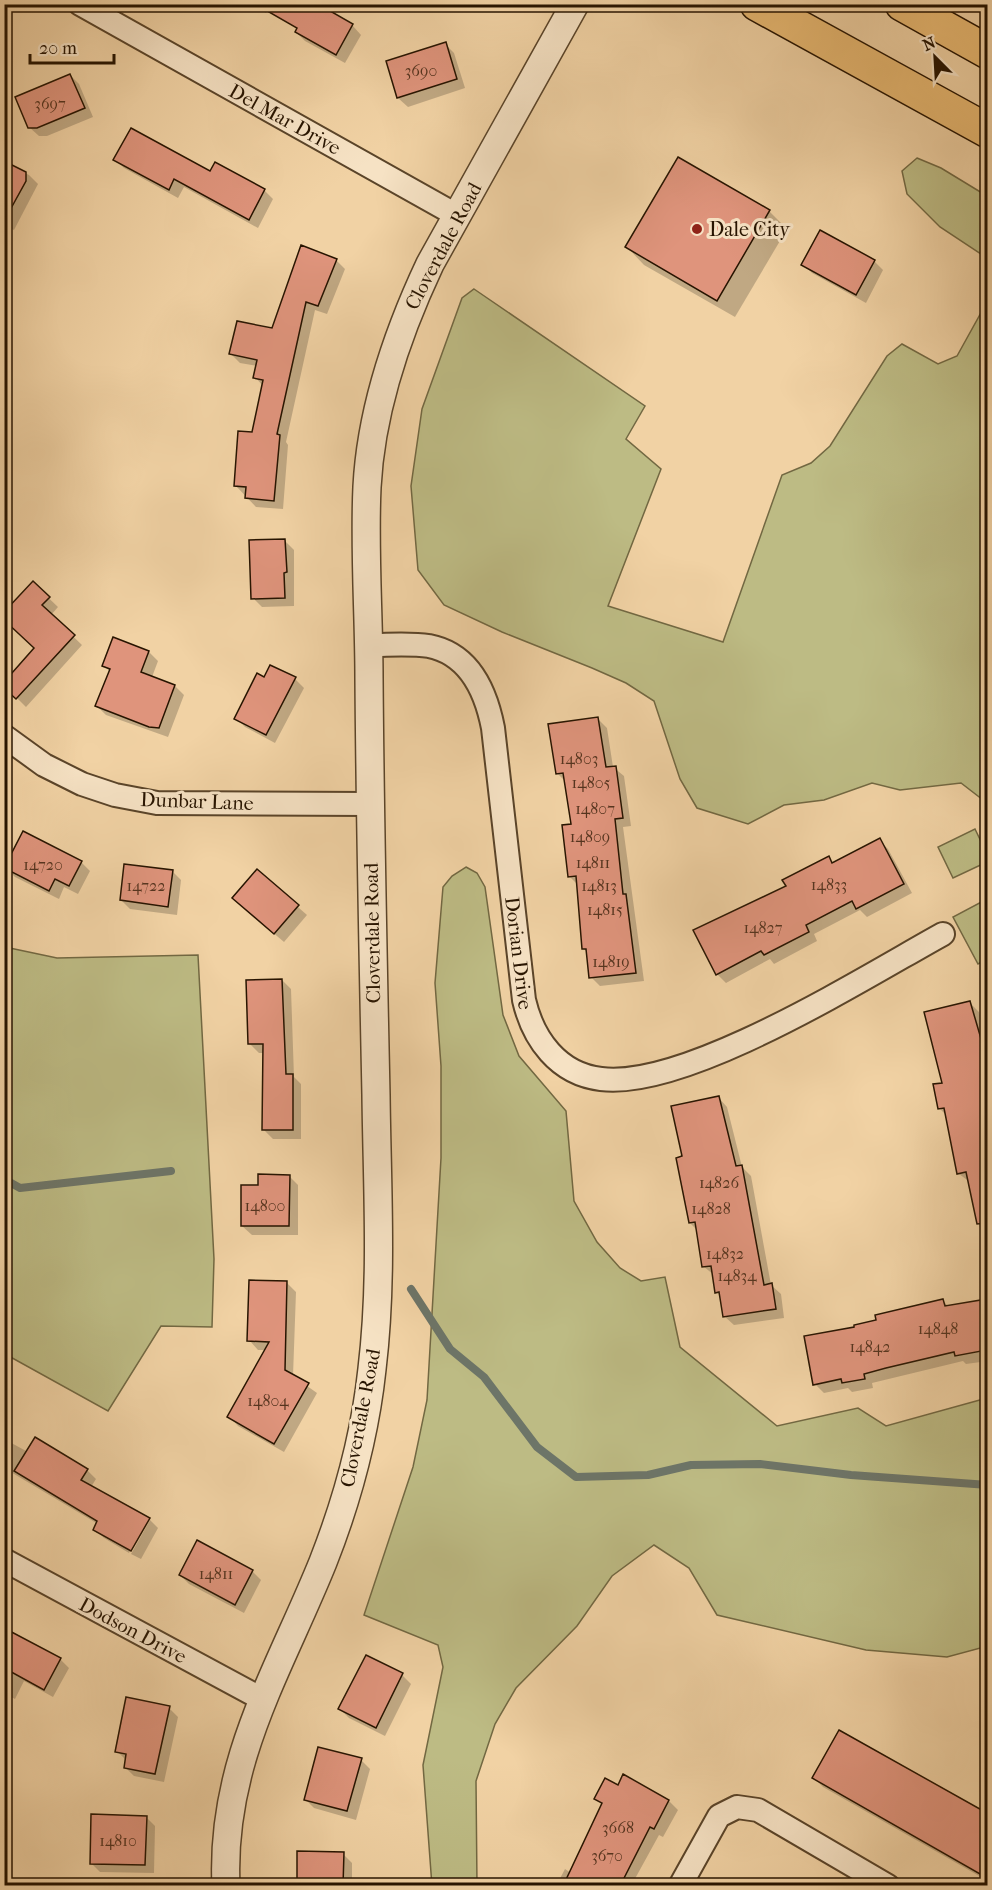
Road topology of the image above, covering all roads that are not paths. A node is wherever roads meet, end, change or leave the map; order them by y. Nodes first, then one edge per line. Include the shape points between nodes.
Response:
1 (80, 4) edge
2 (575, 4) edge
3 (757, 4) edge
4 (902, 4) edge
5 (987, 52) edge
6 (987, 131) edge
7 (458, 216) junction
8 (369, 645) junction
9 (4, 736) edge
10 (370, 804) junction
11 (943, 934) dead end
12 (4, 1560) edge
13 (262, 1699) junction
14 (226, 1886) edge
15 (680, 1886) edge
16 (888, 1886) edge

1 - 7 street, Del Mar Drive
2 - 7 street, Cloverdale Road
3 - 6 main road
4 - 5 main road
7 - 8 street, Cloverdale Road via 409,308 389,366 375,426 367,487
8 - 10 street, Cloverdale Road
8 - 11 street, Dorian Drive via 429,646 442,650 470,670 484,692 493,728 528,1020 536,1036 567,1068 586,1076 617,1080 678,1067 772,1028
9 - 10 street, Dunbar Lane via 44,765 82,784 157,803
10 - 13 street, Cloverdale Road via 379,1229 372,1372 357,1457 336,1526
12 - 13 street, Dodson Drive
13 - 14 street, Cloverdale Road via 243,1750 229,1813
15 - 16 street via 719,1816 737,1807 758,1810

